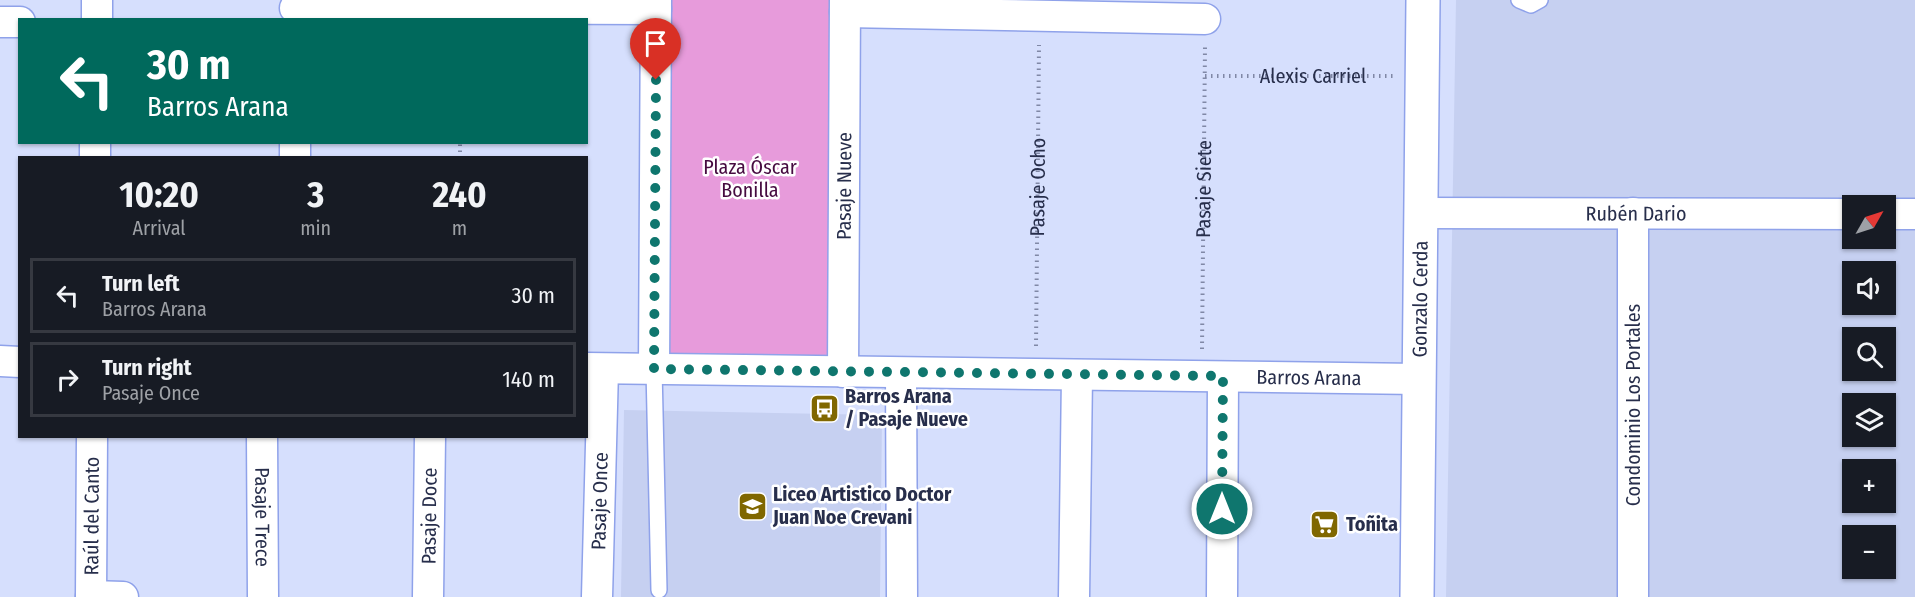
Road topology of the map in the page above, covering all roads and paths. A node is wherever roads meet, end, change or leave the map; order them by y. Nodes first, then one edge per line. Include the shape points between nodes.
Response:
1 (97, 0) edge
2 (1423, 0) edge
3 (1519, 0) edge
4 (1540, 0) edge
5 (656, 4) edge
6 (845, 6) edge
7 (295, 9) edge
8 (1039, 15) junction
9 (97, 18) edge
10 (1205, 18) joint
11 (0, 22) edge
12 (18, 22) edge
13 (1205, 76) junction
14 (1422, 76) junction
15 (1420, 213) junction
16 (1633, 213) junction
17 (1842, 214) edge
18 (1896, 214) edge
19 (1915, 214) edge
20 (0, 362) edge
21 (18, 362) edge
22 (595, 369) edge
23 (654, 369) junction
24 (843, 372) junction
25 (901, 372) junction
26 (1035, 374) junction
27 (1077, 375) junction
28 (1212, 376) junction
29 (1419, 379) junction
30 (92, 438) edge
31 (262, 438) edge
32 (430, 438) edge
33 (659, 590) dead end
34 (91, 596) edge
35 (123, 597) edge
36 (263, 597) edge
37 (428, 597) edge
38 (597, 597) edge
39 (902, 597) edge
40 (1074, 597) edge
41 (1222, 597) edge
42 (1417, 597) edge
43 (1633, 597) edge

1 - 9 street
2 - 14 street, Gonzalo Cerda
3 - 4 lane via 1531,4
5 - 7 street
5 - 23 street
6 - 8 street
6 - 24 street, Pasaje Nueve
8 - 10 street
8 - 26 path, Pasaje Ocho
10 - 13 path, Pasaje Siete
11 - 12 street
13 - 14 path, Alexis Carriel
13 - 28 path, Pasaje Siete
14 - 15 street, Gonzalo Cerda
15 - 16 street, Rubén Dario
15 - 29 street, Gonzalo Cerda
16 - 17 street, Rubén Dario
16 - 43 street, Condominio Los Portales
18 - 19 street
20 - 21 street
22 - 23 street, Barros Arana
22 - 38 street, Pasaje Once
23 - 24 street, Barros Arana
23 - 33 lane
24 - 25 street, Barros Arana
25 - 26 street, Barros Arana
25 - 39 street
26 - 27 street, Barros Arana
27 - 28 street, Barros Arana
27 - 40 street
28 - 29 street, Barros Arana
28 - 41 street
29 - 42 street, Gonzalo Cerda
30 - 34 street, Raúl del Canto
31 - 36 street, Pasaje Trece
32 - 37 street, Pasaje Doce
34 - 35 street

